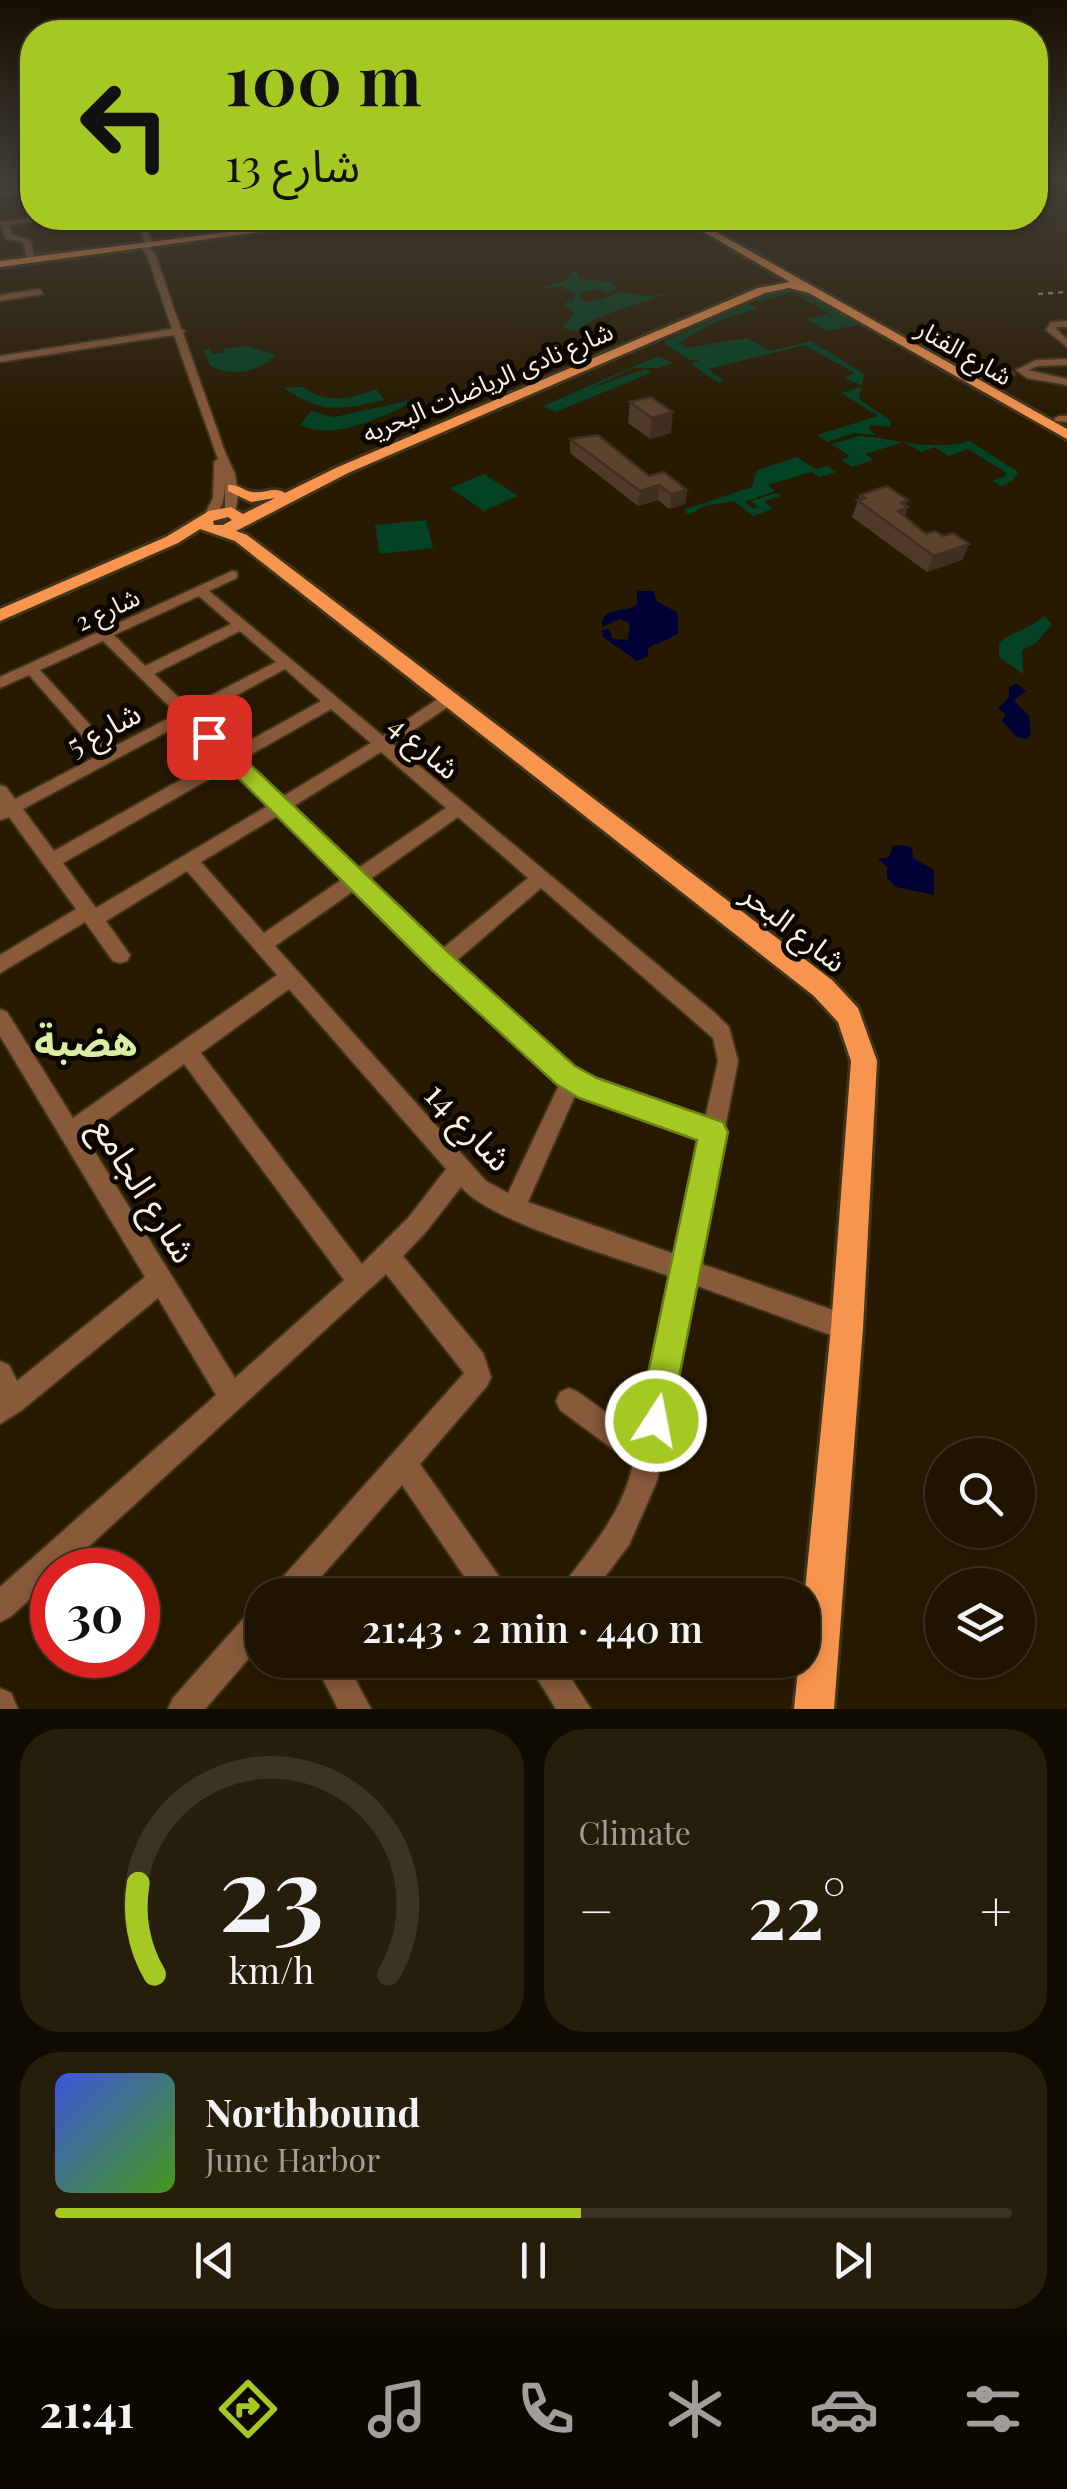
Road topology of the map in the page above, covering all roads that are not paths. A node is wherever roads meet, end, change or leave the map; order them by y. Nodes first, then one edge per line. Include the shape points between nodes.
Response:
1 (765, 262) edge
2 (155, 263) edge
3 (766, 263) edge
4 (779, 263) edge
5 (762, 290) junction
6 (815, 291) junction
7 (40, 292) dead end
8 (0, 298) edge
9 (1067, 324) edge
10 (180, 331) junction
11 (1067, 344) edge
12 (0, 359) edge
13 (1067, 362) edge
14 (1017, 373) junction
15 (984, 377) junction
16 (1067, 382) edge
17 (1064, 421) edge
18 (1067, 435) edge
19 (220, 452) junction
20 (342, 470) junction
21 (234, 488) junction
22 (296, 488) junction
23 (226, 523) junction
24 (232, 575) dead end
25 (200, 590) junction
26 (0, 616) edge
27 (240, 625) junction
28 (104, 634) junction
29 (286, 663) junction
30 (31, 668) junction
31 (145, 672) junction
32 (0, 683) edge
33 (331, 702) junction
34 (452, 704) junction
35 (187, 715) junction
36 (389, 740) junction
37 (109, 756) junction
38 (231, 758) junction
39 (0, 791) edge
40 (280, 806) junction
41 (457, 809) junction
42 (6, 811) edge
43 (51, 861) junction
44 (190, 861) junction
45 (539, 879) junction
46 (356, 880) junction
47 (91, 915) junction
48 (263, 944) junction
49 (120, 955) dead end
50 (441, 962) junction
51 (0, 965) edge
52 (290, 977) junction
53 (0, 1018) edge
54 (186, 1050) junction
55 (572, 1078) junction
56 (713, 1132) junction
57 (71, 1133) junction
58 (459, 1171) junction
59 (513, 1208) junction
60 (387, 1256) junction
61 (686, 1270) junction
62 (161, 1280) junction
63 (361, 1282) junction
64 (846, 1328) junction
65 (0, 1374) edge
66 (232, 1398) junction
67 (569, 1401) dead end
68 (6, 1406) edge
69 (648, 1459) junction
70 (404, 1463) junction
71 (303, 1578) edge
72 (484, 1578) edge
73 (585, 1578) edge
74 (0, 1607) edge
75 (245, 1640) edge
76 (338, 1678) edge
77 (553, 1678) edge
78 (184, 1709) edge
79 (354, 1709) edge
80 (575, 1709) edge
81 (814, 1709) edge

1 - 5 main road via 772,277
2 - 10 street
3 - 6 main road, شارع الفنار
4 - 15 main road, شارع الفنار
5 - 6 main road, شارع نادى الرياضات البحريه via 789,285
5 - 20 main road, شارع نادى الرياضات البحريه
6 - 18 main road, شارع الفنار
7 - 8 street
9 - 11 street via 1051,330
10 - 12 street
10 - 19 street
13 - 14 street via 1032,364
14 - 15 street
14 - 16 street
15 - 17 main road, شارع الفنار
19 - 21 street
19 - 23 street
20 - 22 main road, شارع نادى الرياضات البحريه
20 - 23 main road, شارع نادى الرياضات البحريه
21 - 22 main road via 257,498
21 - 23 street
22 - 23 main road, شارع نادى الرياضات البحريه
23 - 26 main road, شارع نادى الرياضات البحريه
23 - 34 main road, شارع البحر
24 - 25 street, شارع 2
25 - 27 street, شارع 4
25 - 28 street, شارع 2
27 - 29 street, شارع 4
27 - 31 street
28 - 30 street, شارع 2
28 - 31 street
29 - 33 street, شارع 4
29 - 35 street, شارع 5
30 - 32 street, شارع 2
30 - 37 street
31 - 35 street
33 - 36 street, شارع 4
33 - 38 street
34 - 36 street
34 - 64 main road, شارع البحر via 823,988 849,1016 864,1061
35 - 37 street, شارع 5
35 - 38 street
36 - 40 street
36 - 41 street, شارع 4
37 - 42 street, شارع 5
38 - 40 street
38 - 43 street
39 - 42 street
40 - 44 street
40 - 46 street
41 - 45 street, شارع 4
41 - 46 street
42 - 43 street
43 - 47 street
44 - 47 street
44 - 48 street, شارع 14
45 - 50 street
45 - 56 street, شارع 4 via 722,1034 728,1061
46 - 48 street
46 - 50 street
47 - 49 street
47 - 51 street
48 - 52 street, شارع 14
50 - 55 street
52 - 54 street
52 - 58 street, شارع 14
53 - 57 street, شارع الجامع
54 - 57 street
54 - 63 street
55 - 56 street
55 - 59 street
56 - 61 street, شارع 4
57 - 62 street, شارع الجامع
58 - 59 street, شارع 14
58 - 60 street
59 - 61 street, شارع 14
60 - 63 street
60 - 70 street via 478,1373
61 - 64 street, شارع 14
61 - 69 street, شارع 4
62 - 66 street, شارع الجامع
62 - 68 street
63 - 66 street
64 - 81 main road, شارع البحر
65 - 68 street
66 - 74 street
67 - 69 street
69 - 73 street, شارع 4 via 628,1520
70 - 71 street
70 - 72 street
75 - 78 street
76 - 79 street
77 - 80 street

